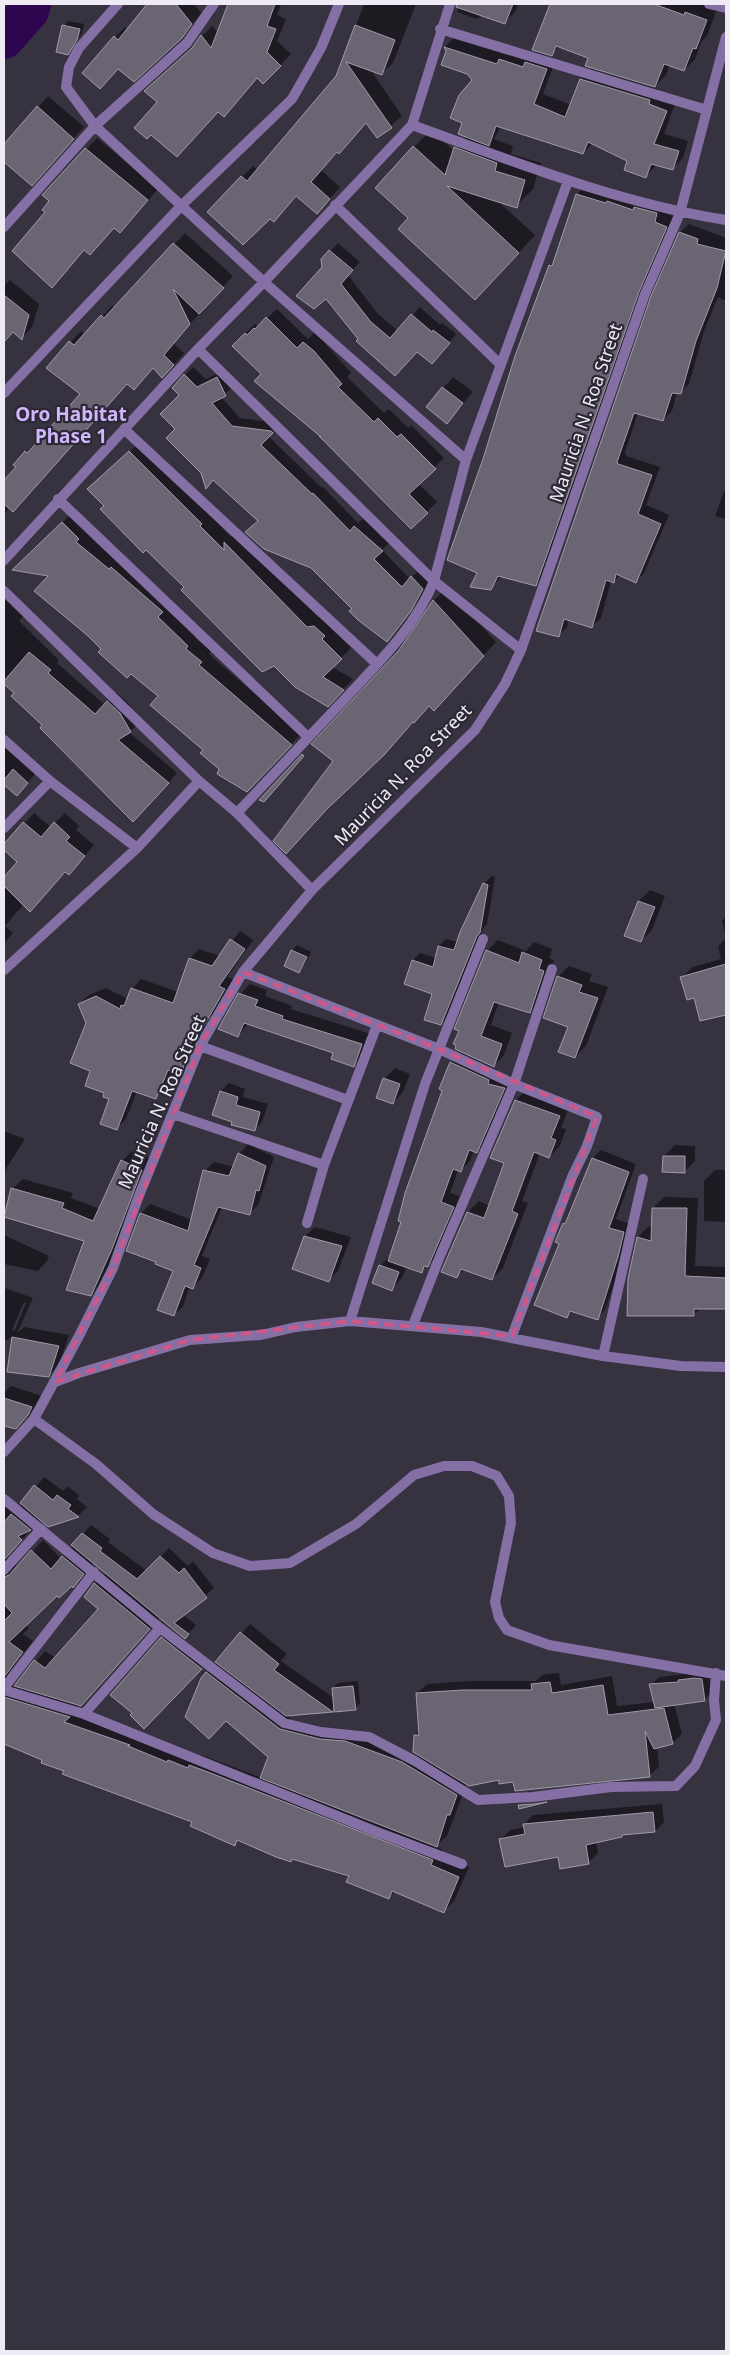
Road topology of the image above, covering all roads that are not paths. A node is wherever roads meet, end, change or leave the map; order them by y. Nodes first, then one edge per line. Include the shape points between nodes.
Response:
1 (118, 4) edge
2 (214, 4) edge
3 (339, 4) edge
4 (450, 4) edge
5 (710, 4) edge
6 (726, 8) edge
7 (440, 29) junction
8 (726, 37) edge
9 (707, 110) junction
10 (412, 125) junction
11 (96, 126) junction
12 (568, 180) junction
13 (182, 205) junction
14 (335, 205) junction
15 (680, 213) junction
16 (726, 220) edge
17 (4, 227) edge
18 (264, 282) junction
19 (198, 349) junction
20 (501, 365) junction
21 (4, 393) edge
22 (124, 429) junction
23 (466, 460) junction
24 (58, 499) junction
25 (4, 560) edge
26 (434, 581) junction
27 (4, 591) edge
28 (521, 650) junction
29 (376, 664) junction
30 (308, 737) junction
31 (4, 740) edge
32 (50, 781) junction
33 (200, 781) junction
34 (238, 813) junction
35 (4, 828) edge
36 (137, 848) junction
37 (312, 890) junction
38 (483, 940) dead end
39 (552, 969) dead end
40 (4, 970) edge
41 (243, 972) junction
42 (378, 1024) junction
43 (200, 1046) junction
44 (439, 1048) junction
45 (514, 1084) junction
46 (348, 1100) junction
47 (173, 1114) junction
48 (324, 1165) junction
49 (643, 1179) dead end
50 (307, 1223) dead end
51 (350, 1322) junction
52 (413, 1325) junction
53 (512, 1336) junction
54 (603, 1356) junction
55 (726, 1367) edge
56 (56, 1382) junction
57 (34, 1419) junction
58 (4, 1452) edge
59 (4, 1499) edge
60 (41, 1529) junction
61 (4, 1570) edge
62 (94, 1572) junction
63 (160, 1628) junction
64 (721, 1674) edge
65 (4, 1689) edge
66 (84, 1714) junction
67 (462, 1864) dead end

1 - 11 street via 79,48 69,67 66,87
2 - 11 street via 187,43
3 - 13 street via 321,48 292,99
4 - 7 street
5 - 6 street
7 - 9 street
7 - 10 street
8 - 9 street, Mauricia N. Roa Street
9 - 15 street, Mauricia N. Roa Street
10 - 12 street
10 - 14 street
11 - 13 street
11 - 17 street
12 - 15 street
12 - 20 street
13 - 18 street
13 - 21 street
14 - 18 street
14 - 20 street
15 - 16 street
15 - 28 street, Mauricia N. Roa Street via 645,294
18 - 19 street
18 - 23 street
19 - 22 street
19 - 26 street
20 - 23 street
22 - 24 street
22 - 29 street
23 - 26 street
24 - 25 street
24 - 30 street
26 - 28 street
26 - 29 street via 415,619
27 - 33 street
28 - 37 street, Mauricia N. Roa Street via 505,684 474,730
29 - 30 street
30 - 34 street
31 - 32 street
32 - 35 street
32 - 36 street
33 - 34 street
33 - 36 street
34 - 37 street
36 - 40 street
37 - 41 street, Mauricia N. Roa Street
38 - 44 street
39 - 45 street
41 - 42 street
41 - 43 street, Mauricia N. Roa Street
42 - 44 street
42 - 46 street
43 - 46 street
43 - 47 street, Mauricia N. Roa Street
44 - 45 street
44 - 51 street
45 - 52 street
45 - 53 street via 597,1117
46 - 48 street
47 - 48 street
47 - 56 street, Mauricia N. Roa Street via 113,1268
48 - 50 street
49 - 54 street
51 - 52 street
51 - 56 street via 296,1327 261,1335 190,1340
52 - 53 street
53 - 54 street
54 - 55 street via 681,1366
56 - 57 street, Mauricia N. Roa Street
57 - 58 street, Mauricia N. Roa Street
57 - 64 street via 96,1464 153,1514 213,1552 250,1566 290,1563 356,1524 414,1475 444,1466 472,1466 497,1476 509,1496 511,1523 495,1602 498,1618 507,1630 549,1645
59 - 60 street
60 - 61 street
60 - 62 street
62 - 63 street
62 - 65 street
63 - 64 street via 284,1723 321,1732 369,1737 415,1760 478,1800 611,1787 676,1786 695,1766 716,1720 714,1700
63 - 66 street
65 - 66 street
66 - 67 street

